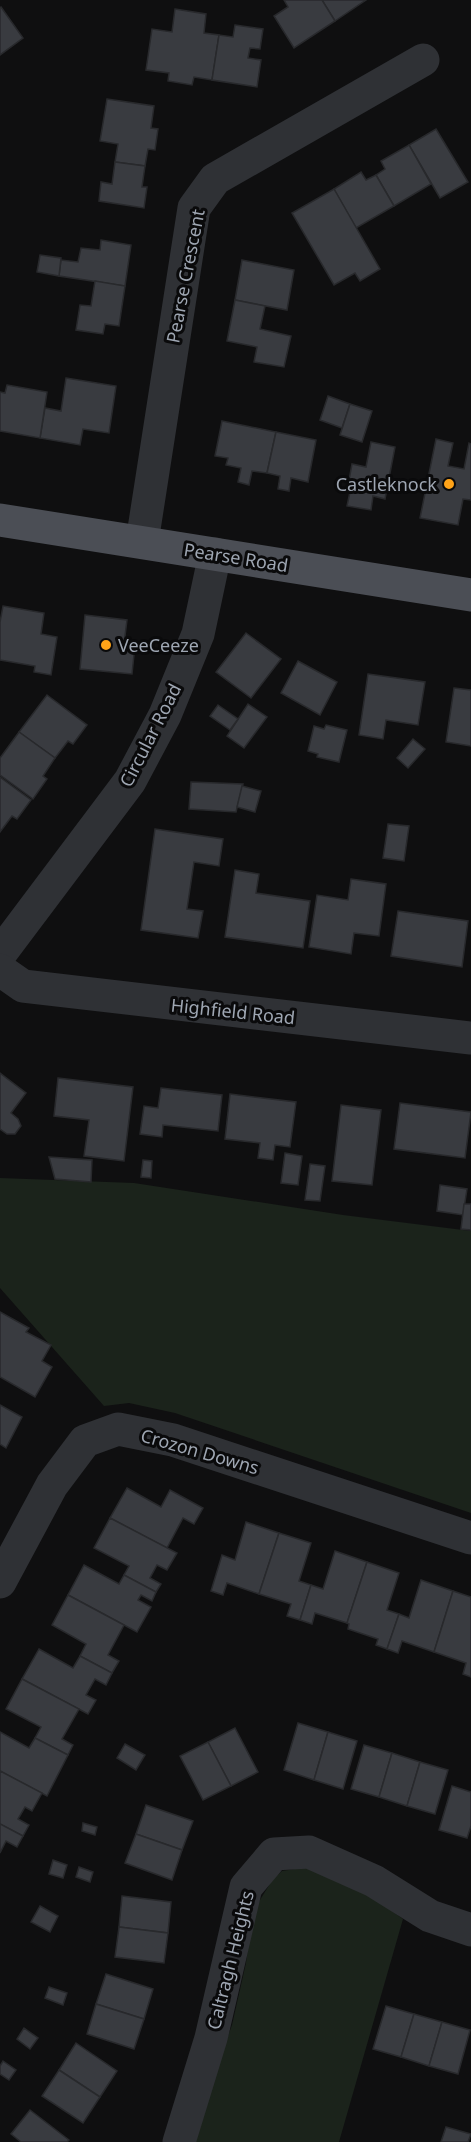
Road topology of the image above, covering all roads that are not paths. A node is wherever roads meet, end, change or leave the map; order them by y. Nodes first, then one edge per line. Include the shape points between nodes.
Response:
1 (423, 60) dead end
2 (0, 520) edge
3 (142, 542) junction
4 (215, 554) junction
5 (471, 595) edge
6 (0, 954) edge
7 (0, 969) edge
8 (471, 1038) edge
9 (471, 1538) edge
10 (0, 1582) edge
11 (471, 1930) edge
12 (179, 2142) edge

1 - 3 street, Pearse Crescent via 215,179 194,208
2 - 3 main road, Pearse Road
3 - 4 main road, Pearse Road
4 - 5 main road, Pearse Road
4 - 6 street, Circular Road via 198,634 165,715 130,780
7 - 8 street, Highfield Road via 23,986
9 - 10 street, Crozon Downs via 173,1440 118,1429 85,1441 51,1485
11 - 12 street, Caltragh Heights via 430,1916 374,1881 309,1852 274,1854 246,1887 211,2038

